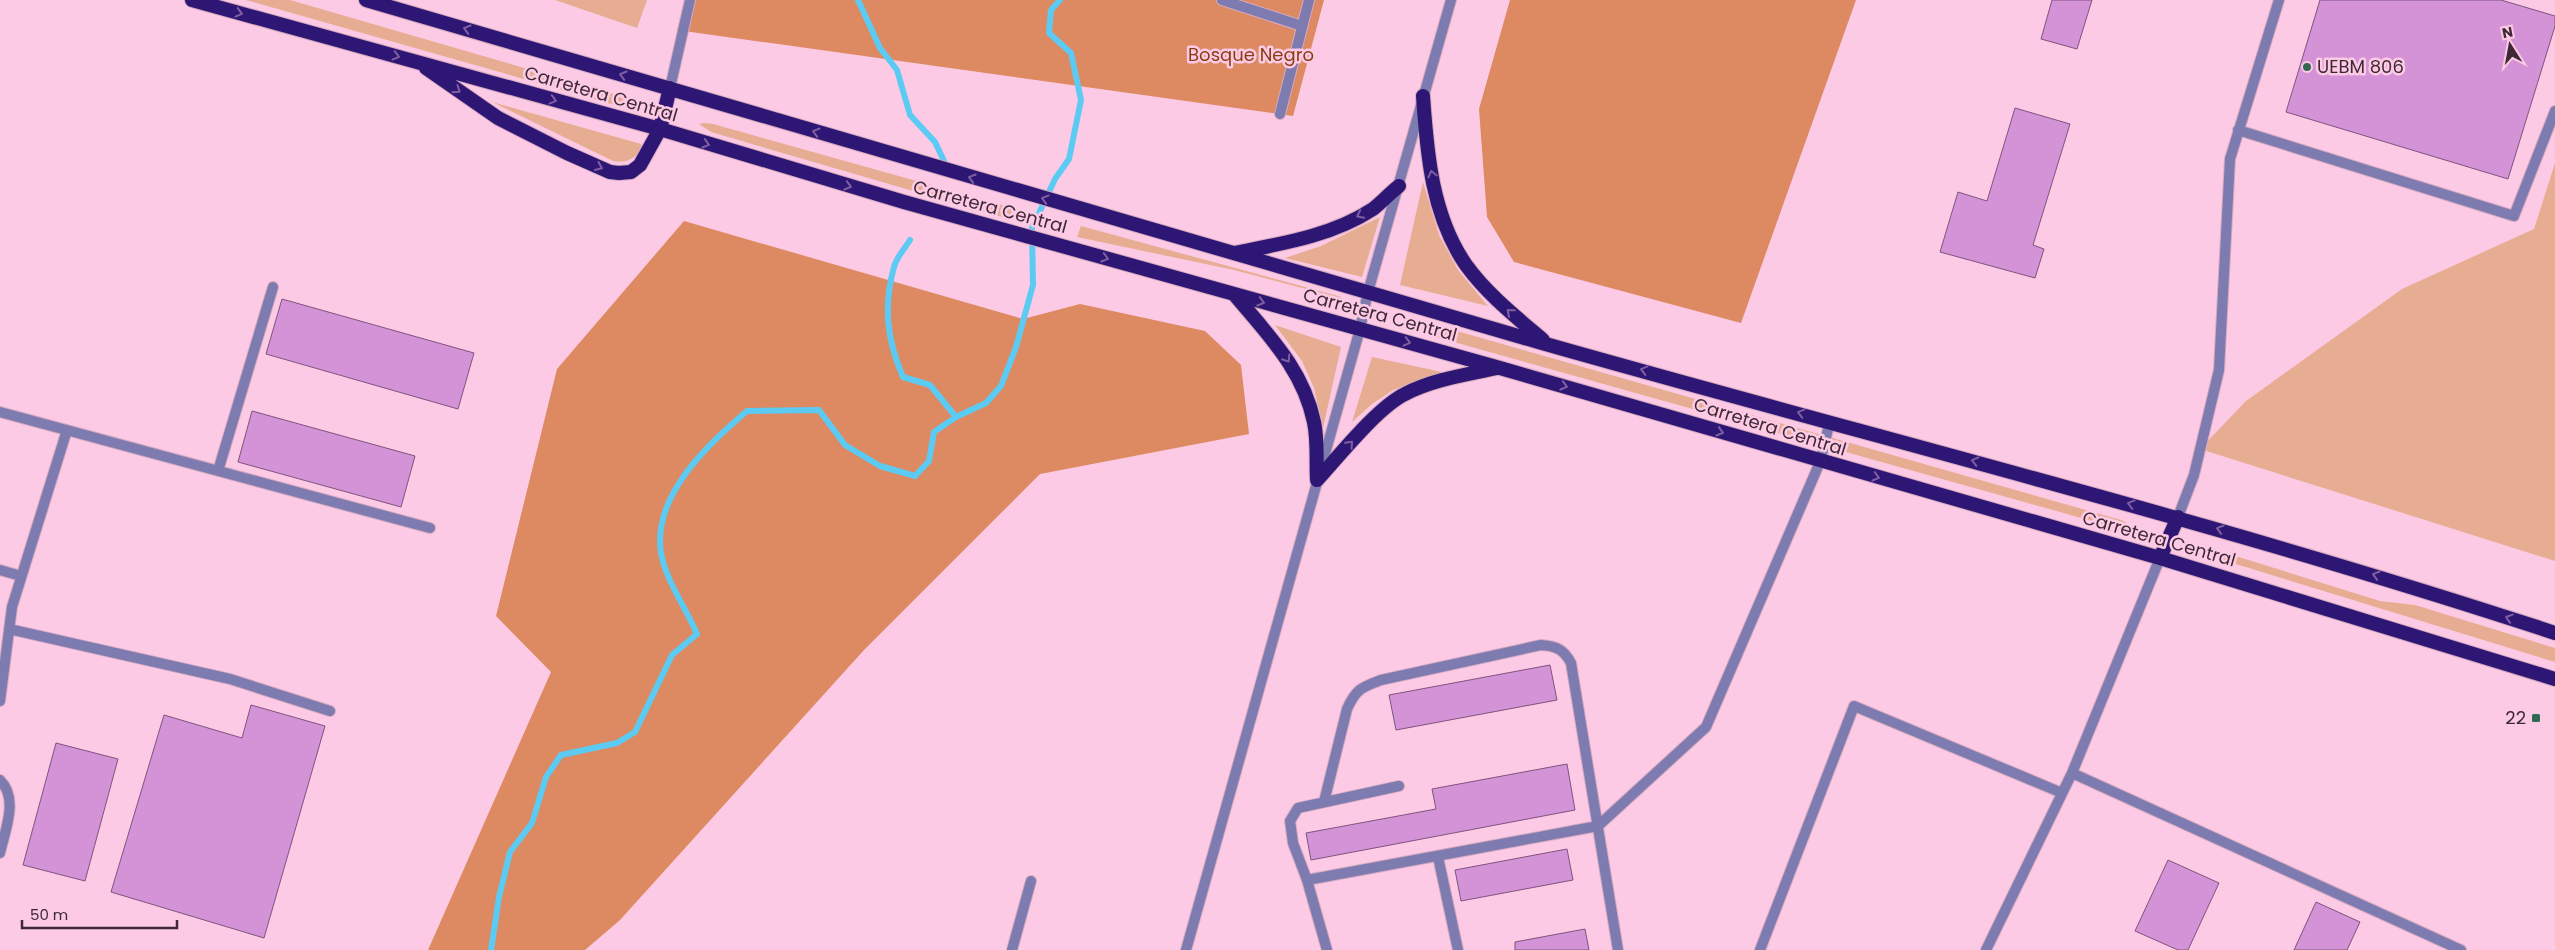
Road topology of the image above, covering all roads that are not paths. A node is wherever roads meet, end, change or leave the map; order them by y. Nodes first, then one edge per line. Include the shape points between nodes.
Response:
1 (192, 0) edge
2 (366, 0) edge
3 (690, 0) edge
4 (1222, 0) edge
5 (1309, 0) edge
6 (1451, 0) edge
7 (2279, 0) edge
8 (1302, 26) junction
9 (417, 62) junction
10 (670, 88) junction
11 (1423, 96) junction
12 (2555, 111) edge
13 (1280, 114) dead end
14 (660, 129) junction
15 (2238, 130) junction
16 (1399, 186) junction
17 (1230, 254) junction
18 (273, 287) dead end
19 (1368, 292) junction
20 (1234, 294) junction
21 (1360, 329) junction
22 (1547, 344) junction
23 (1500, 368) junction
24 (0, 412) edge
25 (1830, 421) junction
26 (67, 430) junction
27 (1820, 462) junction
28 (218, 470) junction
29 (1317, 480) junction
30 (2178, 517) junction
31 (430, 528) dead end
32 (2160, 558) junction
33 (0, 570) edge
34 (21, 576) junction
35 (9, 630) junction
36 (2555, 633) edge
37 (2555, 678) edge
38 (0, 701) edge
39 (330, 710) dead end
40 (2072, 773) junction
41 (0, 780) edge
42 (1399, 786) dead end
43 (2062, 793) junction
44 (1324, 802) junction
45 (1598, 826) junction
46 (0, 853) edge
47 (1438, 857) junction
48 (1307, 880) junction
49 (1031, 881) dead end
50 (1012, 950) edge
51 (1186, 950) edge
52 (1327, 950) edge
53 (1458, 950) edge
54 (1618, 950) edge
55 (1760, 950) edge
56 (1986, 950) edge
57 (2461, 950) edge

1 -> 9 highway, Carretera Central
10 -> 2 highway, Carretera Central
3 - 10 street
4 - 8 street
5 - 8 street
6 - 11 street
7 - 15 street
8 - 13 street
9 -> 14 highway, Carretera Central
9 -> 14 highway via 498,118 610,172 631,172 640,165
10 - 14 highway
17 -> 10 highway, Carretera Central
11 - 16 street
22 -> 11 highway via 1502,304 1466,265 1442,217 1428,156
12 - 15 street via 2514,216
14 -> 20 highway, Carretera Central via 767,163
15 - 30 street via 2230,159 2219,370 2194,475
16 -> 17 highway via 1372,209 1334,228
16 - 19 street
17 - 19 highway, Carretera Central
18 - 28 street
19 - 21 street
19 - 22 highway, Carretera Central
20 -> 21 highway, Carretera Central
20 -> 29 highway via 1284,354 1305,387 1315,424
21 -> 23 highway, Carretera Central
21 - 29 street
25 -> 22 highway, Carretera Central
23 -> 27 highway, Carretera Central
29 -> 23 highway via 1372,421 1403,394 1444,379
24 - 26 street
25 - 27 street
30 -> 25 highway, Carretera Central
26 - 28 street
26 - 34 street
27 -> 32 highway, Carretera Central
27 - 45 street via 1706,727
28 - 31 street
29 - 51 street
30 - 32 highway
36 -> 30 highway, Carretera Central via 2423,589
32 - 37 highway, Carretera Central
32 - 40 street
33 - 34 street
34 - 35 street
35 - 38 street
35 - 39 street via 230,678
40 - 43 street
40 - 57 street
41 - 46 street via 7,787 11,799
42 - 44 street
43 - 55 street via 1854,706
43 - 56 street
44 - 45 street via 1347,709 1361,688 1381,680 1532,647 1554,646 1566,653 1571,664
44 - 48 street via 1298,808 1290,821 1293,843
45 - 47 street
45 - 54 street
47 - 48 street
47 - 53 street
48 - 52 street
49 - 50 street

